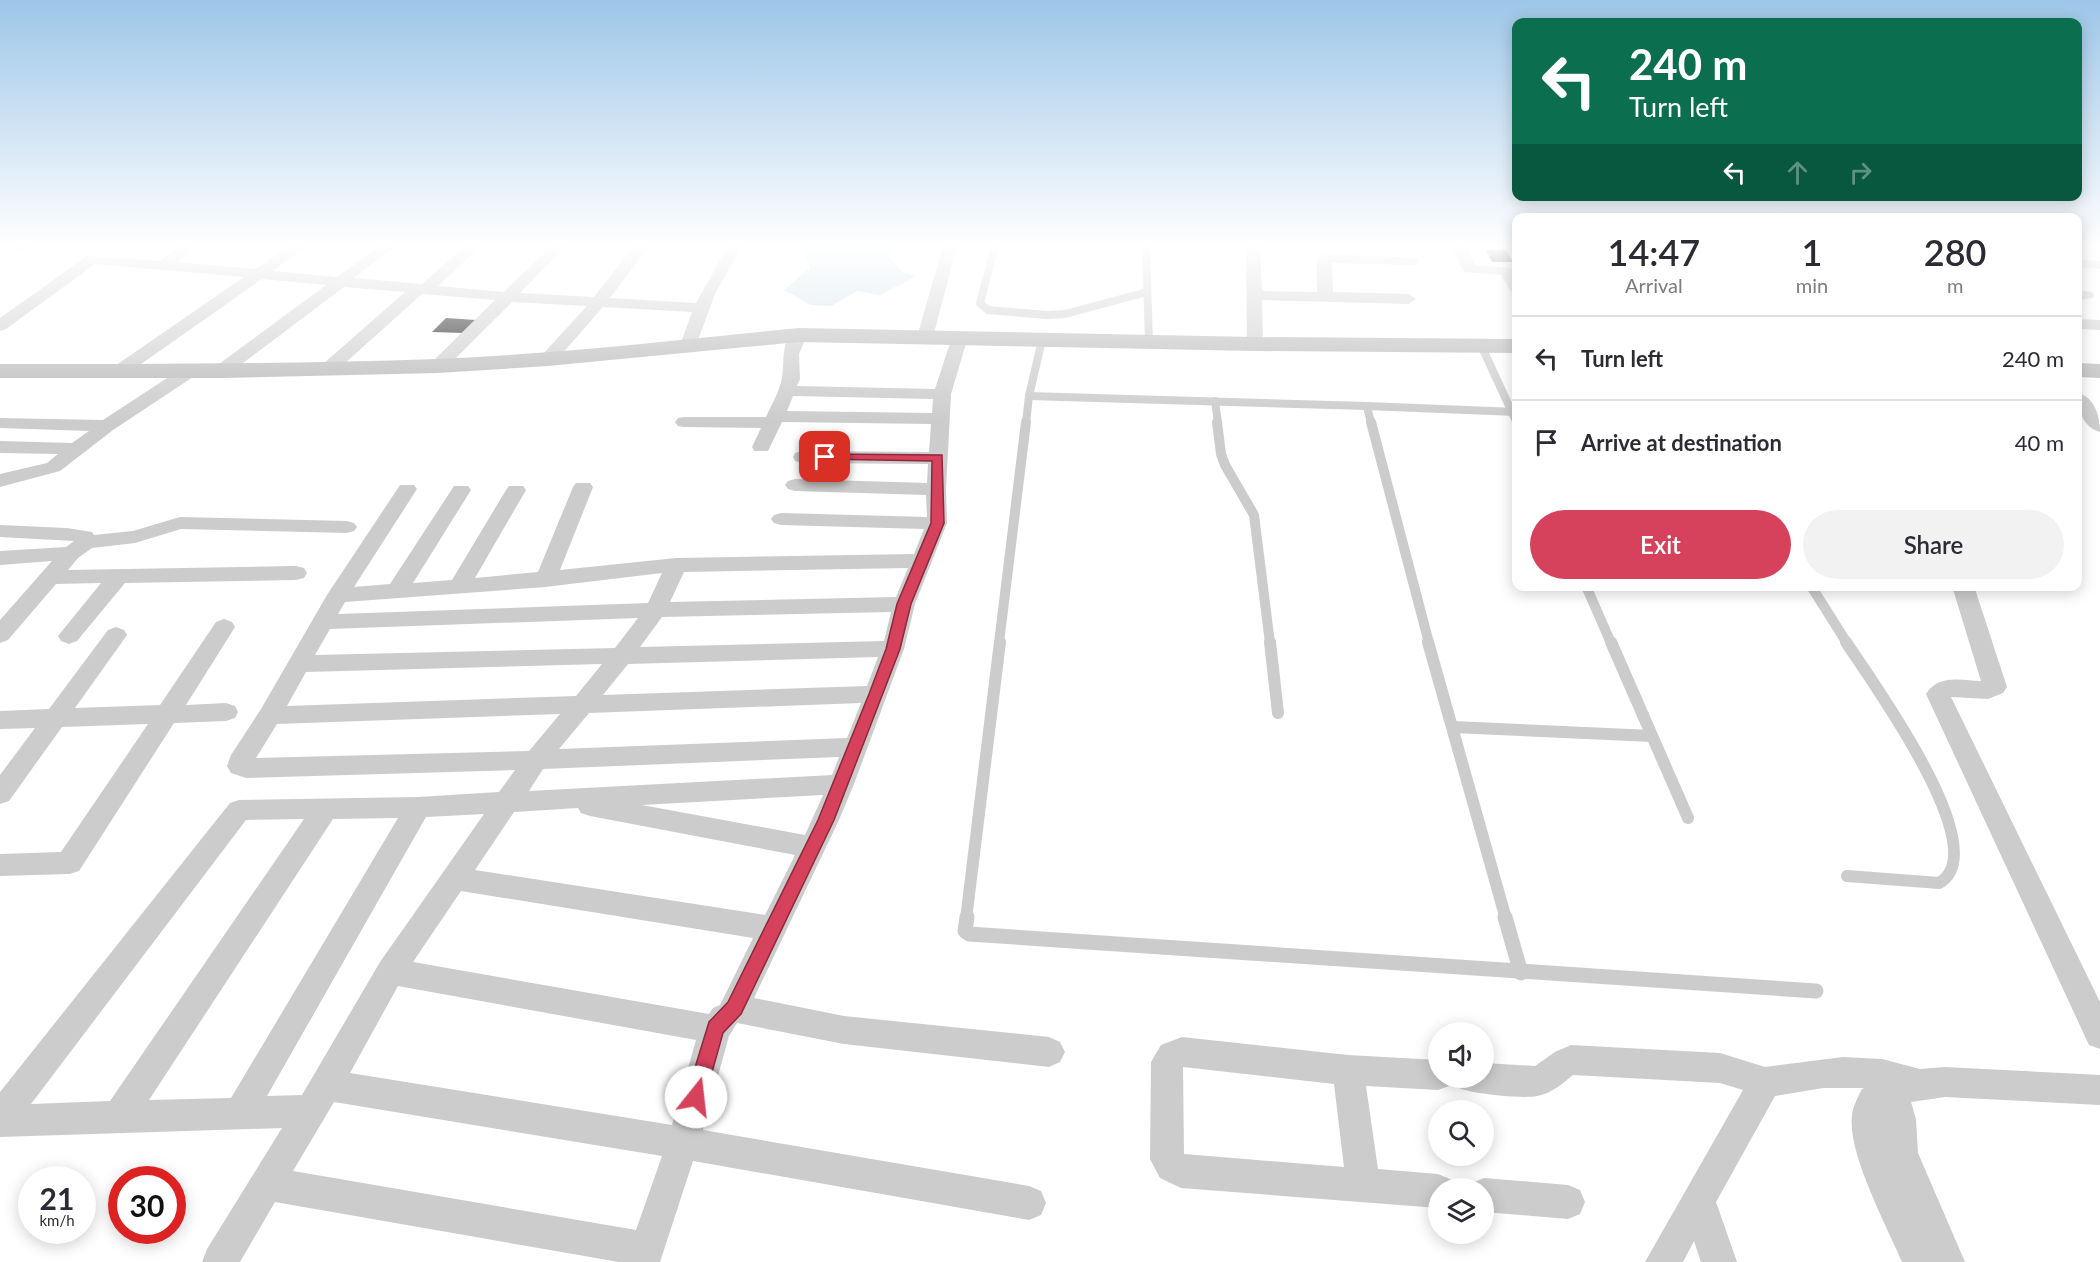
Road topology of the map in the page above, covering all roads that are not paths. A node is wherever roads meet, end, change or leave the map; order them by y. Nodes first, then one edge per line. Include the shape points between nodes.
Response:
1 (29, 305) edge
2 (214, 305) edge
3 (311, 305) edge
4 (403, 305) edge
5 (501, 305) edge
6 (596, 305) edge
7 (637, 305) edge
8 (704, 305) edge
9 (934, 305) edge
10 (981, 305) edge
11 (1099, 305) edge
12 (1148, 305) edge
13 (1253, 305) edge
14 (702, 308) junction
15 (2082, 324) edge
16 (2100, 325) edge
17 (0, 326) edge
18 (799, 335) junction
19 (925, 337) junction
20 (960, 337) junction
21 (1042, 340) junction
22 (1149, 342) junction
23 (1255, 344) junction
24 (688, 345) junction
25 (1482, 345) junction
26 (1512, 346) edge
27 (548, 359) junction
28 (438, 366) junction
29 (329, 368) junction
30 (0, 371) edge
31 (190, 371) junction
32 (221, 371) junction
33 (118, 372) junction
34 (787, 390) junction
35 (942, 394) junction
36 (1029, 396) junction
37 (1215, 401) junction
38 (2082, 403) edge
39 (1367, 406) junction
40 (1512, 406) edge
41 (1512, 412) edge
42 (941, 419) junction
43 (776, 420) junction
44 (684, 422) dead end
45 (0, 423) edge
46 (108, 426) junction
47 (2100, 428) edge
48 (0, 447) edge
49 (761, 447) dead end
50 (76, 449) junction
51 (802, 457) dead end
52 (938, 458) junction
53 (0, 481) edge
54 (795, 485) dead end
55 (583, 487) dead end
56 (407, 489) dead end
57 (936, 489) junction
58 (461, 490) dead end
59 (516, 490) dead end
60 (781, 519) dead end
61 (937, 523) junction
62 (347, 527) dead end
63 (0, 531) edge
64 (79, 548) junction
65 (0, 558) edge
66 (921, 561) junction
67 (676, 565) junction
68 (296, 573) dead end
69 (119, 576) junction
70 (50, 577) junction
71 (545, 580) junction
72 (459, 587) junction
73 (397, 591) junction
74 (1589, 591) edge
75 (1814, 591) edge
76 (1965, 591) edge
77 (338, 595) junction
78 (904, 604) junction
79 (656, 610) junction
80 (323, 622) junction
81 (224, 627) dead end
82 (0, 635) edge
83 (116, 635) dead end
84 (69, 636) dead end
85 (893, 649) junction
86 (621, 657) junction
87 (298, 664) junction
88 (876, 694) junction
89 (583, 703) junction
90 (226, 712) dead end
91 (1278, 713) dead end
92 (165, 714) junction
93 (270, 715) junction
94 (55, 718) junction
95 (0, 720) edge
96 (1453, 727) junction
97 (1652, 736) junction
98 (856, 747) junction
99 (536, 760) junction
100 (841, 784) junction
101 (0, 794) edge
102 (552, 799) junction
103 (509, 801) junction
104 (327, 807) junction
105 (418, 807) junction
106 (1688, 818) dead end
107 (813, 847) junction
108 (0, 865) edge
109 (1847, 876) dead end
110 (454, 878) junction
111 (772, 929) junction
112 (390, 971) junction
113 (1521, 973) junction
114 (1816, 992) dead end
115 (725, 1018) junction
116 (2100, 1035) edge
117 (1049, 1052) dead end
118 (1348, 1071) junction
119 (1428, 1075) edge
120 (1494, 1078) edge
121 (1765, 1082) junction
122 (1907, 1089) junction
123 (2100, 1090) edge
124 (318, 1098) junction
125 (239, 1115) junction
126 (118, 1118) junction
127 (0, 1120) edge
128 (683, 1143) junction
129 (267, 1184) junction
130 (1363, 1185) junction
131 (1428, 1190) edge
132 (1494, 1196) edge
133 (1698, 1199) junction
134 (1568, 1202) dead end
135 (1029, 1203) dead end
136 (644, 1255) edge
137 (220, 1262) edge
138 (1663, 1262) edge
139 (1719, 1262) edge
140 (1920, 1262) edge
141 (1947, 1262) edge

1 - 17 street
2 - 33 street
3 - 32 street
4 - 29 street
5 - 28 street
6 - 27 street
7 - 14 street
8 - 14 street
9 - 19 street
10 - 11 lane via 988,310 1036,315 1065,314
12 - 22 lane
13 - 23 street
14 - 24 street
15 - 16 street
18 - 19 street
18 - 24 street
18 - 34 street
19 - 20 street
20 - 21 street
20 - 35 street
21 - 22 street
21 - 36 lane
22 - 23 street
23 - 25 street
24 - 27 street
25 - 26 street
25 - 40 lane
27 - 28 street
28 - 29 street
29 - 32 street
30 - 33 street
31 - 32 street
31 - 33 street
31 - 46 street
34 - 35 street
34 - 43 street
35 - 42 street
36 - 37 lane
36 - 113 lane via 965,931
37 - 39 lane
37 - 91 lane via 1221,454 1257,525
38 - 47 street
39 - 41 lane
39 - 96 lane
42 - 43 street
42 - 52 street
43 - 44 street
43 - 49 street
45 - 46 street
46 - 50 street
48 - 50 street
50 - 53 street via 50,469
51 - 52 street
52 - 57 street
54 - 57 street
55 - 71 street
56 - 77 street
57 - 61 street
58 - 73 street
59 - 72 street
60 - 61 street
61 - 66 street
62 - 64 street via 180,523
63 - 64 street via 86,537
64 - 65 street
64 - 70 street
66 - 67 street
66 - 78 street
67 - 71 street
67 - 79 street
68 - 69 street
69 - 70 street
69 - 84 street
70 - 82 street
71 - 72 street
72 - 73 street
73 - 77 street
74 - 97 lane
75 - 109 lane via 1930,774 1952,841 1952,869 1948,878 1939,883
76 - 116 street via 1995,687 1944,688 1938,694
77 - 80 street
78 - 79 street
78 - 85 street
79 - 80 street
79 - 86 street
80 - 87 street
81 - 92 street
83 - 94 street
85 - 86 street
85 - 88 street
86 - 87 street
86 - 89 street
87 - 93 street
88 - 89 street
88 - 98 street
89 - 93 street
89 - 99 street
90 - 92 street
92 - 94 street
92 - 108 street via 69,863
93 - 99 street via 240,766
94 - 95 street
94 - 101 street
96 - 97 lane
96 - 113 lane
97 - 106 lane
98 - 99 street
98 - 100 street
99 - 103 street
100 - 102 street
100 - 107 street
102 - 103 street
102 - 107 street
103 - 105 street
103 - 110 street
104 - 105 street
104 - 126 street
104 - 127 street via 235,813
105 - 125 street
107 - 111 street
110 - 111 street
110 - 112 street
111 - 115 street
112 - 115 street
112 - 124 street
113 - 114 lane
115 - 117 street
115 - 128 street
118 - 119 street
118 - 130 street
118 - 130 street via 1182,1052 1172,1055 1167,1062 1167,1159 1181,1171
120 - 121 street via 1538,1081 1571,1060 1720,1068
121 - 122 street via 1836,1071 1902,1077
121 - 133 street
122 - 123 street via 1945,1082
122 - 140 street via 1873,1100 1868,1118 1876,1158
122 - 141 street via 1900,1119 1901,1154
124 - 125 street
124 - 128 street
124 - 129 street
125 - 126 street
126 - 127 street
128 - 135 street
128 - 136 street
129 - 136 street
129 - 137 street
130 - 131 street
132 - 134 street
133 - 138 street
133 - 139 street

